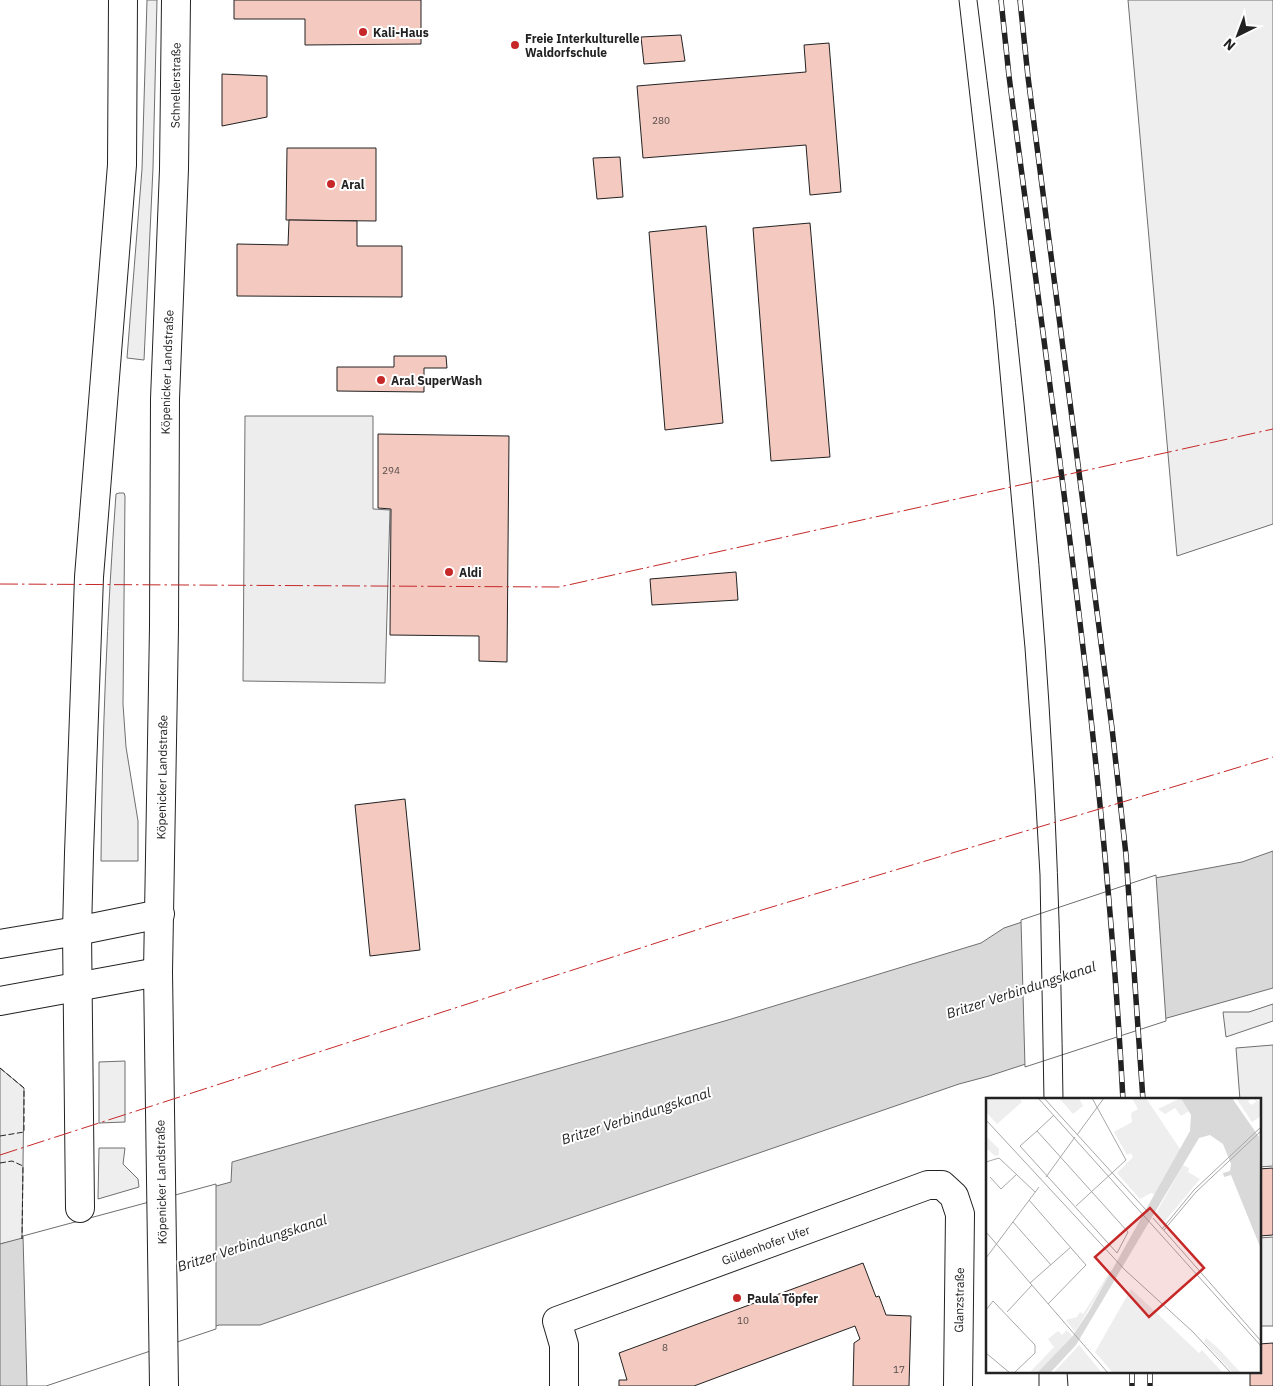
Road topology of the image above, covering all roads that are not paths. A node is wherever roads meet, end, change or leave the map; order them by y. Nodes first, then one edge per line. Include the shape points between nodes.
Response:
1 (123, 0) edge
2 (176, 0) edge
3 (174, 169) joint
4 (160, 914) junction
5 (77, 931) junction
6 (0, 944) edge
7 (158, 972) junction
8 (78, 987) junction
9 (0, 1001) edge
10 (80, 1208) dead end
11 (960, 1214) joint
12 (164, 1377) edge
13 (564, 1386) edge
14 (958, 1386) edge

1 - 5 main road via 122,166 89,577
2 - 3 main road, Schnellerstraße
3 - 4 main road, Köpenicker Landstraße via 165,399
4 - 5 main road
4 - 7 main road, Köpenicker Landstraße
5 - 6 main road
5 - 8 main road
7 - 8 main road
7 - 12 main road, Köpenicker Landstraße
8 - 9 main road
8 - 10 main road
11 - 13 main road, Güldenhofer Ufer via 954,1196 942,1185 928,1185 557,1321 564,1345
11 - 14 main road, Glanzstraße

